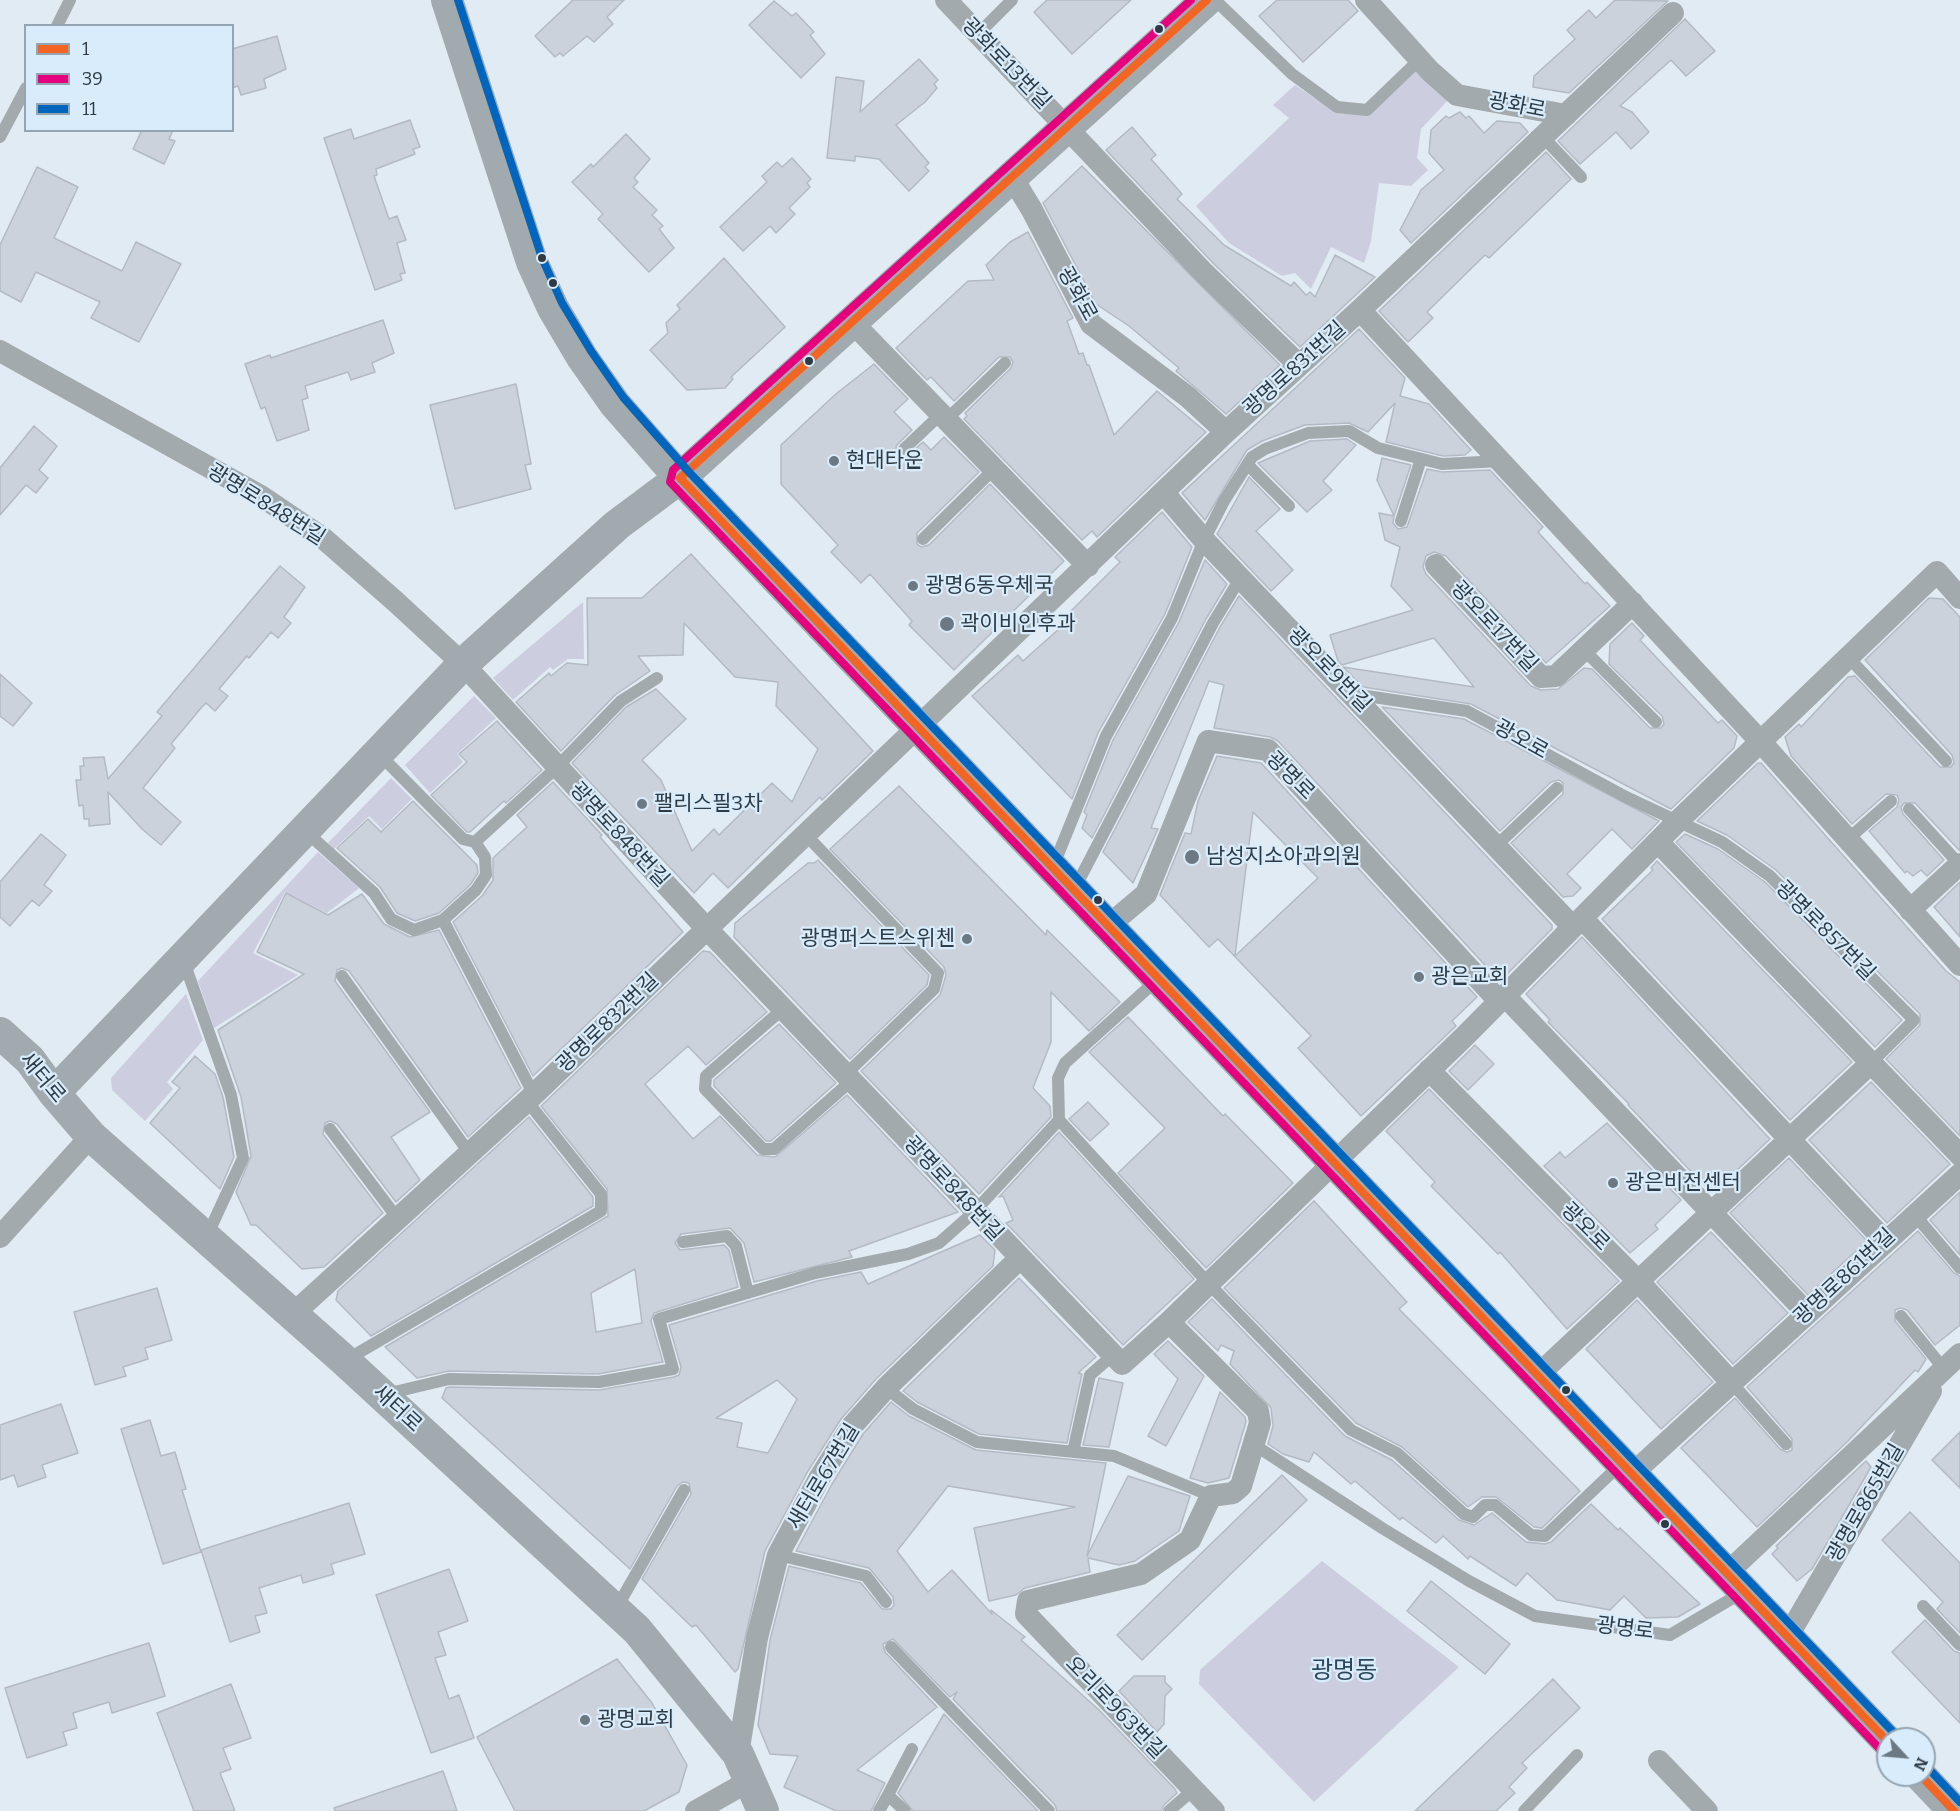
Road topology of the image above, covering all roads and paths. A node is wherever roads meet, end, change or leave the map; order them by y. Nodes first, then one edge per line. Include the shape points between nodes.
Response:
1 (70, 0) edge
2 (447, 0) edge
3 (946, 0) edge
4 (1012, 0) edge
5 (1207, 0) edge
6 (1215, 0) edge
7 (1366, 0) edge
8 (1673, 13) dead end
9 (58, 24) edge
10 (978, 34) junction
11 (1420, 59) junction
12 (24, 92) edge
13 (1566, 115) junction
14 (1067, 127) junction
15 (0, 137) edge
16 (1543, 137) junction
17 (1012, 177) junction
18 (1581, 177) dead end
19 (1360, 310) junction
20 (851, 321) junction
21 (0, 351) edge
22 (1005, 363) dead end
23 (1299, 365) junction
24 (943, 417) junction
25 (1226, 432) junction
26 (904, 449) dead end
27 (1421, 459) junction
28 (1501, 461) junction
29 (1248, 465) junction
30 (994, 469) junction
31 (680, 478) junction
32 (1163, 492) junction
33 (1289, 506) dead end
34 (1401, 521) dead end
35 (923, 539) dead end
36 (1204, 540) junction
37 (1436, 565) dead end
38 (1088, 566) junction
39 (1241, 577) junction
40 (1960, 598) edge
41 (1632, 603) junction
42 (1583, 649) junction
43 (1848, 657) junction
44 (463, 664) junction
45 (657, 678) dead end
46 (1351, 693) junction
47 (1656, 722) dead end
48 (920, 728) junction
49 (1760, 741) junction
50 (378, 753) junction
51 (1946, 761) dead end
52 (556, 768) junction
53 (1557, 788) dead end
54 (1891, 801) dead end
55 (1909, 809) dead end
56 (1679, 820) junction
57 (304, 830) junction
58 (806, 835) junction
59 (1847, 840) junction
60 (475, 842) junction
61 (1658, 842) junction
62 (1496, 846) junction
63 (1960, 864) edge
64 (1063, 879) junction
65 (1910, 910) junction
66 (443, 920) junction
67 (1577, 922) junction
68 (1108, 926) junction
69 (707, 929) junction
70 (182, 959) junction
71 (1960, 966) edge
72 (342, 976) dead end
73 (1159, 979) junction
74 (1502, 999) junction
75 (784, 1008) junction
76 (0, 1033) edge
77 (1872, 1062) junction
78 (1429, 1070) junction
79 (849, 1078) junction
80 (54, 1093) junction
81 (530, 1098) junction
82 (1059, 1120) junction
83 (330, 1130) dead end
84 (91, 1136) junction
85 (1791, 1141) junction
86 (470, 1154) junction
87 (1960, 1155) edge
88 (1334, 1161) junction
89 (1960, 1173) edge
90 (974, 1212) junction
91 (1714, 1213) junction
92 (1914, 1214) junction
93 (398, 1219) junction
94 (0, 1237) edge
95 (206, 1237) junction
96 (1885, 1241) junction
97 (684, 1242) dead end
98 (1019, 1259) junction
99 (1960, 1268) edge
100 (1640, 1282) junction
101 (1209, 1284) junction
102 (748, 1293) junction
103 (1807, 1312) junction
104 (293, 1314) junction
105 (1901, 1316) dead end
106 (1169, 1322) junction
107 (1113, 1355) junction
108 (345, 1361) junction
109 (1952, 1362) edge
110 (1538, 1376) junction
111 (1731, 1382) junction
112 (886, 1388) junction
113 (382, 1395) junction
114 (1253, 1444) junction
115 (1786, 1444) dead end
116 (1073, 1452) junction
117 (1627, 1468) junction
118 (684, 1490) dead end
119 (1211, 1496) junction
120 (778, 1556) junction
121 (1736, 1582) junction
122 (886, 1602) dead end
123 (1923, 1606) dead end
124 (615, 1610) junction
125 (1788, 1636) junction
126 (1960, 1645) edge
127 (891, 1647) dead end
128 (1876, 1729) edge
129 (912, 1749) dead end
130 (1577, 1755) dead end
131 (1659, 1761) dead end
132 (744, 1768) junction
133 (1931, 1787) edge
134 (1193, 1790) junction
135 (888, 1795) junction
136 (696, 1811) edge
137 (763, 1811) edge
138 (879, 1811) edge
139 (905, 1811) edge
140 (1049, 1811) edge
141 (1169, 1811) edge
142 (1214, 1811) edge
143 (1524, 1811) edge
144 (1707, 1811) edge
145 (1954, 1811) edge

1 - 9 lane
2 - 31 street via 532,262 554,308 615,404
3 - 10 street, 광화로13번길
4 - 10 lane
5 - 14 street
6 - 11 lane via 1292,74 1337,107 1367,110
7 - 11 street, 광화로
8 - 13 street, 광명로831번길
10 - 14 street, 광화로13번길
11 - 13 street, 광화로 via 1456,95
12 - 15 lane
13 - 16 street, 광명로831번길
14 - 17 street
14 - 23 street via 1204,273
16 - 18 lane
16 - 19 street, 광명로831번길
17 - 20 street
17 - 25 street, 광화로 via 1091,324 1188,397
19 - 23 street, 광명로831번길
19 - 28 street
20 - 24 street
20 - 31 street
21 - 44 street, 광명로848번길 via 261,496 322,538
22 - 24 lane
23 - 25 street, 광명로831번길
24 - 26 lane
24 - 30 street
25 - 32 street, 광명로831번길
27 - 28 lane via 1442,464
27 - 29 lane via 1378,448 1349,431 1308,433 1265,448
27 - 34 lane
28 - 41 street
29 - 33 lane
29 - 36 lane
30 - 35 lane
30 - 38 street
31 - 44 street via 616,525
31 - 48 street
32 - 36 street, 광오로9번길
32 - 38 street, 광명로831번길
36 - 39 street, 광오로9번길
36 - 64 lane via 1172,618 1106,736
37 - 42 street, 광오로17번길 via 1541,677 1556,676
38 - 48 street, 광명로831번길
39 - 46 street, 광오로9번길
39 - 64 lane
40 - 43 street via 1937,572
41 - 42 street, 광오로17번길
41 - 49 street
42 - 47 lane
43 - 49 street
43 - 51 lane
44 - 50 street
44 - 52 street, 광명로848번길
45 - 52 lane via 621,701
46 - 56 lane, 광오로 via 1467,711 1626,797
46 - 62 street, 광오로9번길
48 - 58 street, 광명로832번길
48 - 64 street
49 - 56 street
49 - 59 street
50 - 57 street
50 - 60 lane via 463,839
52 - 60 lane
52 - 69 street, 광명로848번길
53 - 62 lane
54 - 59 lane
55 - 63 lane
56 - 61 street
56 - 77 lane, 광명로857번길 via 1722,842 1770,876 1914,1020
57 - 66 lane via 374,893 391,919 414,930
57 - 70 street
58 - 69 street, 광명로832번길
58 - 79 lane via 938,973 934,989
59 - 65 street
60 - 66 lane via 485,857 486,875 476,890
61 - 67 street
61 - 77 street
62 - 67 street, 광오로9번길
63 - 65 street
64 - 68 street
65 - 71 street
66 - 81 lane
67 - 74 street
67 - 85 street
68 - 73 street
68 - 74 street, 광명로 via 1146,894 1208,741 1268,750
69 - 75 street, 광명로848번길
69 - 81 street, 광명로832번길
70 - 80 street
70 - 95 lane via 231,1095 243,1158
72 - 86 lane
73 - 82 lane via 1065,1063 1058,1078
73 - 88 street
74 - 78 street
74 - 91 street
75 - 79 street, 광명로848번길
75 - 79 lane via 706,1076 705,1089 763,1149 774,1149
76 - 80 street, 새터로 via 30,1060
77 - 85 street, 광명로857번길
77 - 87 street
78 - 88 street
78 - 100 street, 광오로
79 - 90 street, 광명로848번길
80 - 84 street, 새터로
81 - 86 street, 광명로832번길
81 - 108 lane via 601,1194 601,1211
82 - 90 lane
82 - 101 lane
83 - 93 lane
84 - 94 street
84 - 95 street, 새터로
85 - 91 street, 광명로857번길
85 - 96 street
86 - 93 street, 광명로832번길
88 - 101 street
88 - 110 street
89 - 92 street, 광명로861번길
90 - 98 street, 광명로848번길
90 - 102 lane via 939,1243
91 - 100 street, 광명로857번길
91 - 103 street
92 - 96 street, 광명로861번길
92 - 99 lane
93 - 104 street, 광명로832번길
95 - 104 street, 새터로
96 - 103 street, 광명로861번길
97 - 102 lane via 727,1236 736,1246
98 - 107 street, 광명로848번길
98 - 112 street, 새터로67번길
100 - 110 street, 광명로857번길
100 - 111 street
101 - 106 street
101 - 117 lane via 1351,1430 1397,1453 1464,1514 1473,1517 1485,1505 1495,1505 1531,1535 1545,1536
102 - 113 lane via 659,1319 673,1369 598,1382 449,1379
103 - 111 street, 광명로861번길
104 - 108 street, 새터로
105 - 109 lane
106 - 107 street via 1122,1364
106 - 114 street via 1258,1411 1260,1423
107 - 116 lane via 1090,1375
108 - 113 street, 새터로
109 - 121 street, 광명로865번길
109 - 125 street, 광명로865번길
110 - 117 street
111 - 115 lane
111 - 117 street, 광명로861번길
112 - 116 lane via 913,1409 977,1442
112 - 120 street, 새터로67번길 via 852,1426
113 - 124 street, 새터로
114 - 119 street via 1241,1486 1233,1493
114 - 121 lane, 광명로 via 1469,1581 1535,1616 1670,1635
116 - 119 lane via 1114,1456
117 - 121 street
118 - 124 lane
119 - 134 street, 오리로963번길 via 1190,1540 1141,1574 1028,1601 1026,1614
120 - 122 lane via 866,1576
120 - 132 street, 새터로67번길 via 757,1638
121 - 125 street
123 - 126 lane
124 - 132 street, 새터로 via 645,1639
125 - 128 street
127 - 140 lane
129 - 135 lane
130 - 143 lane
131 - 144 street
132 - 136 street
132 - 137 street, 새터로
133 - 145 street
134 - 141 lane
134 - 142 street, 오리로963번길
135 - 138 lane
135 - 139 lane

